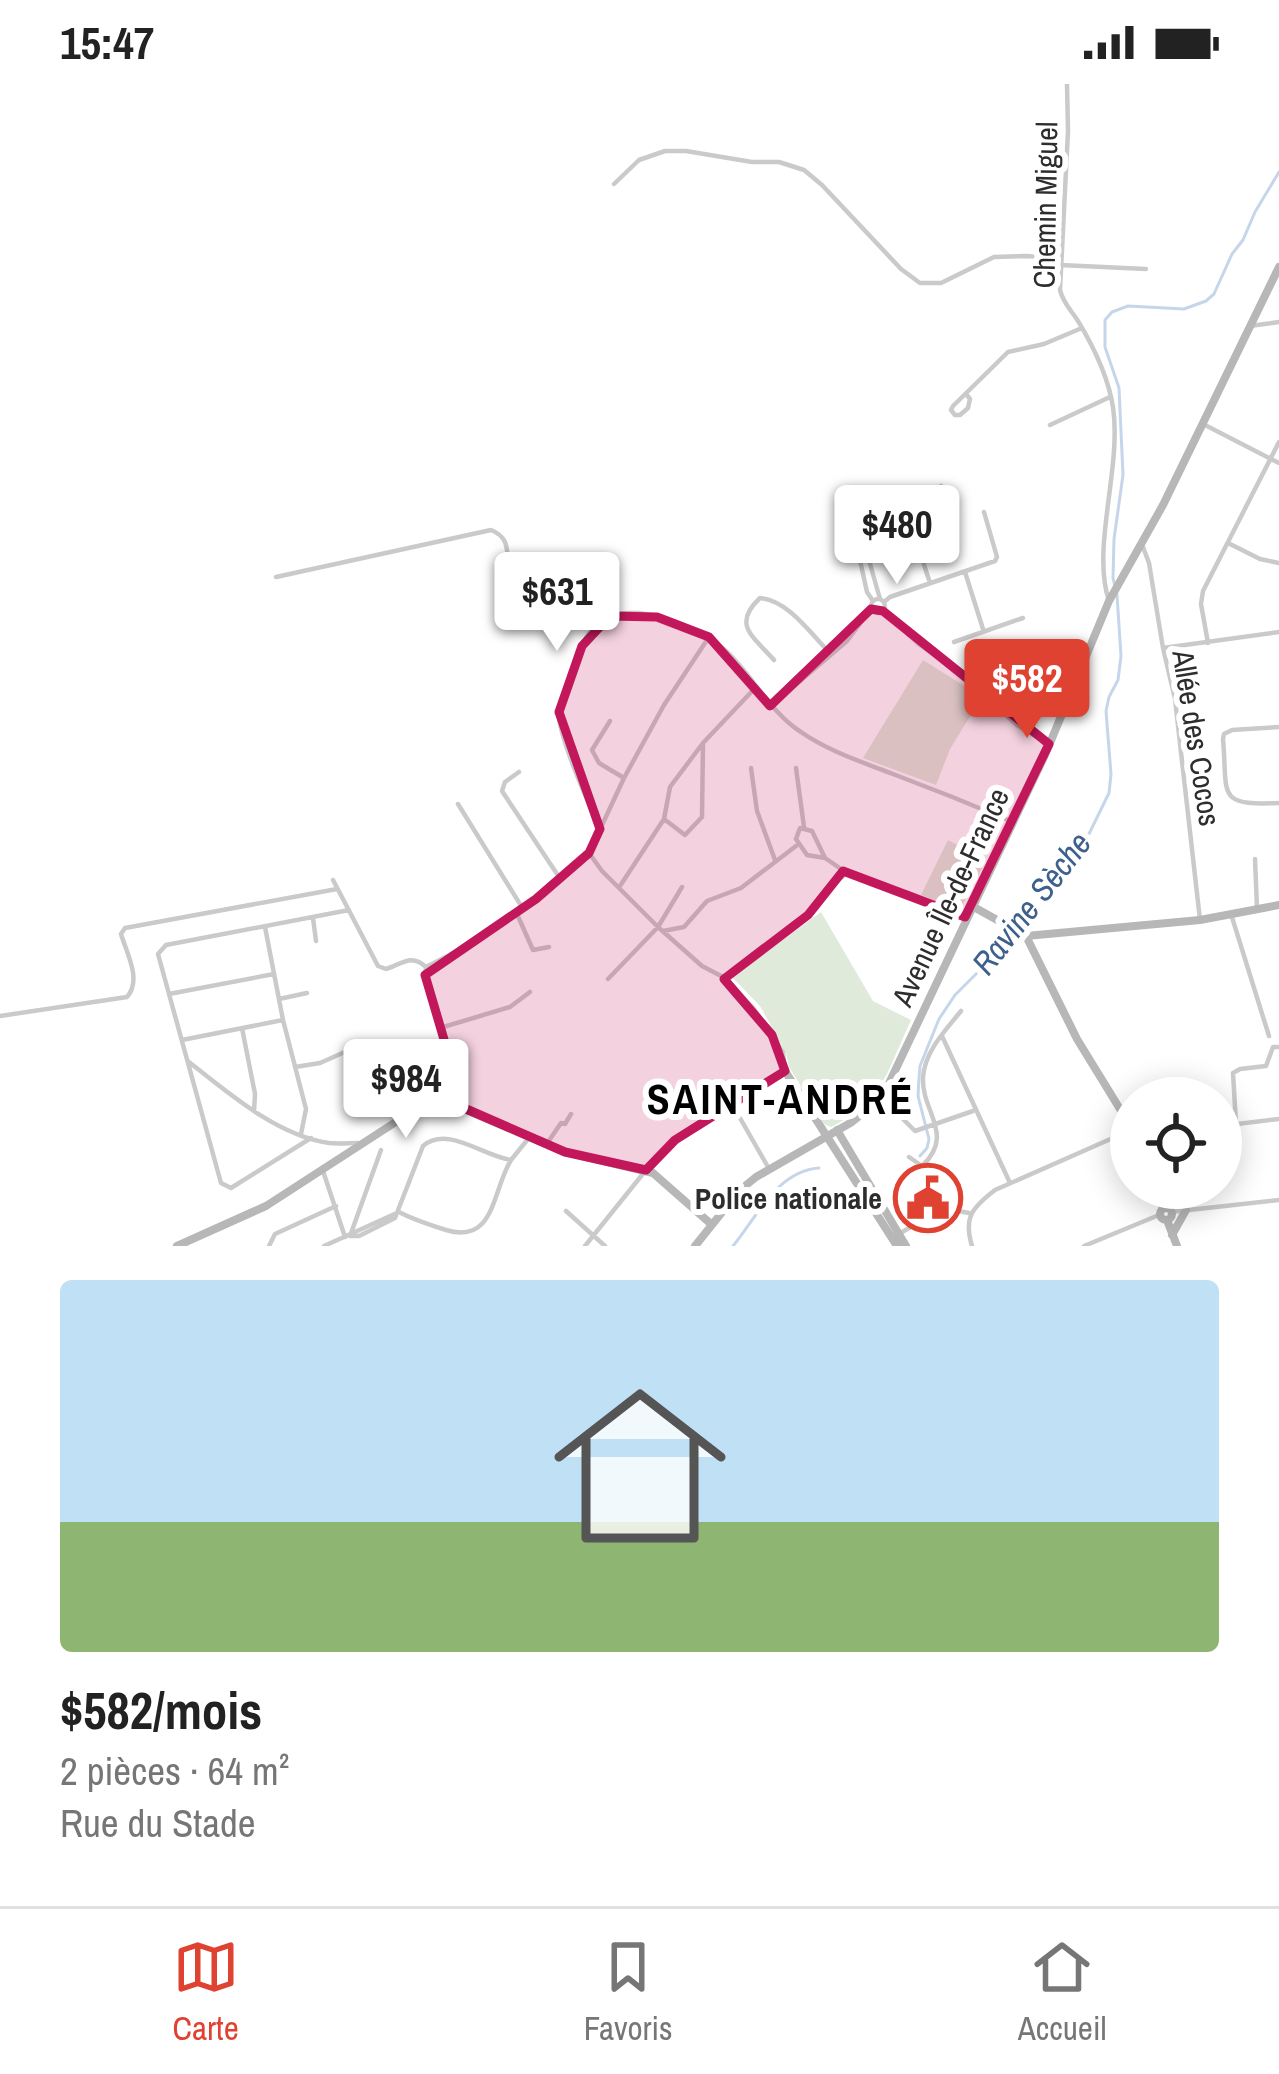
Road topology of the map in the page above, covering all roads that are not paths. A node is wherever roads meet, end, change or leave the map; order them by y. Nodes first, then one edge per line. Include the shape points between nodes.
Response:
1 (1067, 84) edge
2 (614, 184) dead end
3 (1060, 262) junction
4 (1279, 267) edge
5 (1146, 269) dead end
6 (1279, 322) edge
7 (1250, 326) junction
8 (1082, 328) junction
9 (966, 394) dead end
10 (1111, 397) junction
11 (1203, 424) junction
12 (1050, 425) dead end
13 (1279, 442) edge
14 (1271, 458) junction
15 (1279, 463) edge
16 (941, 486) dead end
17 (984, 512) dead end
18 (914, 534) dead end
19 (1228, 543) junction
20 (1138, 550) junction
21 (1279, 562) edge
22 (964, 572) junction
23 (276, 577) dead end
24 (930, 583) junction
25 (1111, 597) junction
26 (879, 601) junction
27 (872, 609) junction
28 (883, 611) junction
29 (1024, 618) dead end
30 (597, 624) junction
31 (984, 632) junction
32 (1277, 634) edge
33 (709, 638) junction
34 (954, 642) dead end
35 (1208, 643) junction
36 (1279, 646) edge
37 (1162, 649) junction
38 (830, 653) junction
39 (774, 660) dead end
40 (756, 687) junction
41 (772, 705) junction
42 (610, 721) dead end
43 (1279, 727) edge
44 (703, 743) junction
45 (1049, 744) junction
46 (752, 768) dead end
47 (796, 768) dead end
48 (519, 772) dead end
49 (624, 778) junction
50 (1279, 803) edge
51 (458, 804) dead end
52 (664, 819) junction
53 (1013, 822) junction
54 (601, 826) junction
55 (804, 827) junction
56 (797, 845) junction
57 (589, 853) junction
58 (825, 858) junction
59 (1255, 860) dead end
60 (775, 862) junction
61 (847, 873) junction
62 (559, 877) junction
63 (333, 880) dead end
64 (620, 886) junction
65 (682, 887) dead end
66 (337, 889) junction
67 (971, 906) junction
68 (1278, 906) edge
69 (1258, 909) junction
70 (349, 910) junction
71 (520, 912) junction
72 (1231, 914) junction
73 (965, 917) junction
74 (313, 918) junction
75 (1200, 920) junction
76 (266, 927) junction
77 (661, 929) junction
78 (1020, 931) junction
79 (316, 941) dead end
80 (549, 947) dead end
81 (426, 967) junction
82 (274, 974) junction
83 (725, 978) junction
84 (608, 979) dead end
85 (530, 992) dead end
86 (307, 993) dead end
87 (169, 994) junction
88 (279, 999) junction
89 (961, 1011) dead end
90 (0, 1016) edge
91 (283, 1020) junction
92 (242, 1028) junction
93 (440, 1028) junction
94 (942, 1034) junction
95 (1269, 1036) dead end
96 (182, 1040) junction
97 (356, 1047) dead end
98 (1279, 1047) edge
99 (346, 1052) junction
100 (189, 1062) junction
101 (295, 1066) junction
102 (785, 1071) junction
103 (1233, 1077) edge
104 (1110, 1094) edge
105 (881, 1098) junction
106 (357, 1100) dead end
107 (448, 1101) junction
108 (732, 1104) junction
109 (975, 1110) junction
110 (254, 1111) junction
111 (572, 1114) dead end
112 (1279, 1119) edge
113 (1242, 1123) edge
114 (936, 1125) junction
115 (837, 1130) junction
116 (301, 1134) junction
117 (826, 1136) junction
118 (311, 1138) junction
119 (528, 1138) junction
120 (1110, 1138) edge
121 (363, 1143) junction
122 (546, 1145) junction
123 (381, 1150) dead end
124 (909, 1157) dead end
125 (511, 1160) junction
126 (922, 1166) junction
127 (322, 1168) junction
128 (770, 1169) junction
129 (646, 1170) junction
130 (1010, 1183) junction
131 (1279, 1200) edge
132 (336, 1206) junction
133 (942, 1208) junction
134 (1163, 1209) edge
135 (1186, 1210) junction
136 (566, 1211) dead end
137 (399, 1212) junction
138 (971, 1214) junction
139 (1165, 1214) junction
140 (357, 1217) junction
141 (711, 1224) junction
142 (367, 1225) junction
143 (899, 1234) junction
144 (1172, 1234) junction
145 (593, 1235) junction
146 (349, 1237) junction
147 (177, 1246) edge
148 (269, 1246) edge
149 (324, 1246) edge
150 (585, 1246) edge
151 (605, 1246) edge
152 (694, 1246) edge
153 (897, 1246) edge
154 (907, 1246) edge
155 (972, 1246) edge
156 (1084, 1246) edge
157 (1177, 1246) edge

1 - 3 street, Chemin Miguel
2 - 3 street via 639,160 664,151 779,162 822,184 920,283 940,283 994,257
3 - 5 street
3 - 8 street, Chemin Miguel via 1060,296
4 - 7 street, Avenue Île-de-France
6 - 7 street
7 - 11 street, Avenue Île-de-France
8 - 9 street via 1009,352
8 - 10 street, Chemin Miguel
10 - 12 street
10 - 25 street, Chemin Miguel via 1114,464 1104,548
11 - 14 street
11 - 20 street, Avenue Île-de-France
13 - 14 street
14 - 15 street
14 - 19 street
16 - 26 street via 859,525
17 - 22 street via 997,560
18 - 24 street
19 - 21 street
19 - 35 street via 1203,591
20 - 25 street, Avenue Île-de-France
20 - 37 street, Allée des Cocos via 1146,549
22 - 24 street
22 - 31 street
23 - 30 street via 491,530 506,542 514,585 538,610
24 - 26 street
25 - 45 street, Avenue Île-de-France
26 - 27 street
26 - 28 street
27 - 28 street
27 - 38 street
28 - 45 street
29 - 31 street
30 - 33 street via 631,613
30 - 54 street via 559,715
31 - 34 street
32 - 35 street
32 - 36 street
33 - 40 street
33 - 49 street
35 - 37 street
37 - 75 street, Allée des Cocos
38 - 39 street via 786,609 760,598 744,622
38 - 41 street
40 - 41 street
40 - 44 street
41 - 53 street via 803,734 855,760
42 - 49 street via 593,756
43 - 50 street via 1232,730 1223,739 1232,800
44 - 52 street via 670,787
44 - 52 street via 702,817 685,835
45 - 53 street, Avenue Île-de-France
46 - 60 street
47 - 55 street
48 - 62 street via 502,791
49 - 54 street
51 - 71 street
52 - 64 street
53 - 67 street, Avenue Île-de-France
54 - 57 street
55 - 56 street
55 - 58 street
56 - 58 street
56 - 60 street
57 - 62 street
57 - 64 street
58 - 61 street
59 - 69 street
60 - 77 street via 707,901 684,927
61 - 73 street
61 - 83 street via 808,915
62 - 71 street
63 - 66 street
64 - 77 street
65 - 77 street
66 - 70 street
66 - 90 street via 125,928 135,980 127,997
67 - 73 street, Avenue Île-de-France
67 - 78 street
68 - 69 street
69 - 72 street
70 - 74 street
70 - 81 street via 378,966 416,959
71 - 80 street via 532,950
71 - 81 street
72 - 75 street
72 - 95 street
73 - 105 street, Avenue Île-de-France
74 - 76 street
74 - 79 street
75 - 78 street
76 - 82 street
76 - 87 street via 166,945 158,954
77 - 83 street
77 - 84 street
78 - 104 street
81 - 93 street
82 - 87 street
82 - 88 street
83 - 102 street via 772,1035
85 - 93 street via 510,1007
86 - 88 street
87 - 96 street
88 - 91 street
89 - 94 street
91 - 92 street
91 - 101 street
92 - 96 street
92 - 110 street
93 - 107 street via 453,1070
94 - 109 street
94 - 114 street via 923,1076
96 - 100 street
97 - 99 street
98 - 103 street via 1266,1066
99 - 101 street
99 - 106 street
100 - 110 street
100 - 118 street via 221,1184 231,1188
101 - 116 street via 306,1109
102 - 108 street
102 - 117 street
105 - 114 street via 915,1131
105 - 115 street, Avenue Île-de-France
107 - 119 street
107 - 121 street via 422,1105
108 - 128 street
108 - 129 street via 675,1140
109 - 114 street
109 - 130 street
110 - 116 street
111 - 122 street
112 - 113 street
114 - 126 street via 935,1149
115 - 117 street, Avenue Île-de-France
115 - 143 street
116 - 118 street
117 - 128 street, Avenue Île-de-France
117 - 153 street
118 - 121 street
119 - 122 street
119 - 125 street
120 - 130 street
121 - 127 street
122 - 129 street
123 - 140 street
124 - 126 street
125 - 137 street via 475,1231 458,1233
125 - 137 street via 430,1139
126 - 133 street
127 - 132 street
127 - 147 street via 266,1206
128 - 141 street, Avenue Île-de-France
129 - 141 street
129 - 145 street
130 - 138 street
131 - 135 street
132 - 146 street
132 - 148 street via 274,1234
133 - 138 street
133 - 143 street
134 - 139 street
135 - 139 street
135 - 144 street
136 - 145 street
137 - 142 street
137 - 146 street
138 - 155 street
139 - 144 street
139 - 156 street
140 - 142 street
140 - 146 street
141 - 152 street, Avenue Île-de-France
142 - 146 street
143 - 154 street
144 - 157 street
145 - 150 street
145 - 151 street
146 - 149 street

